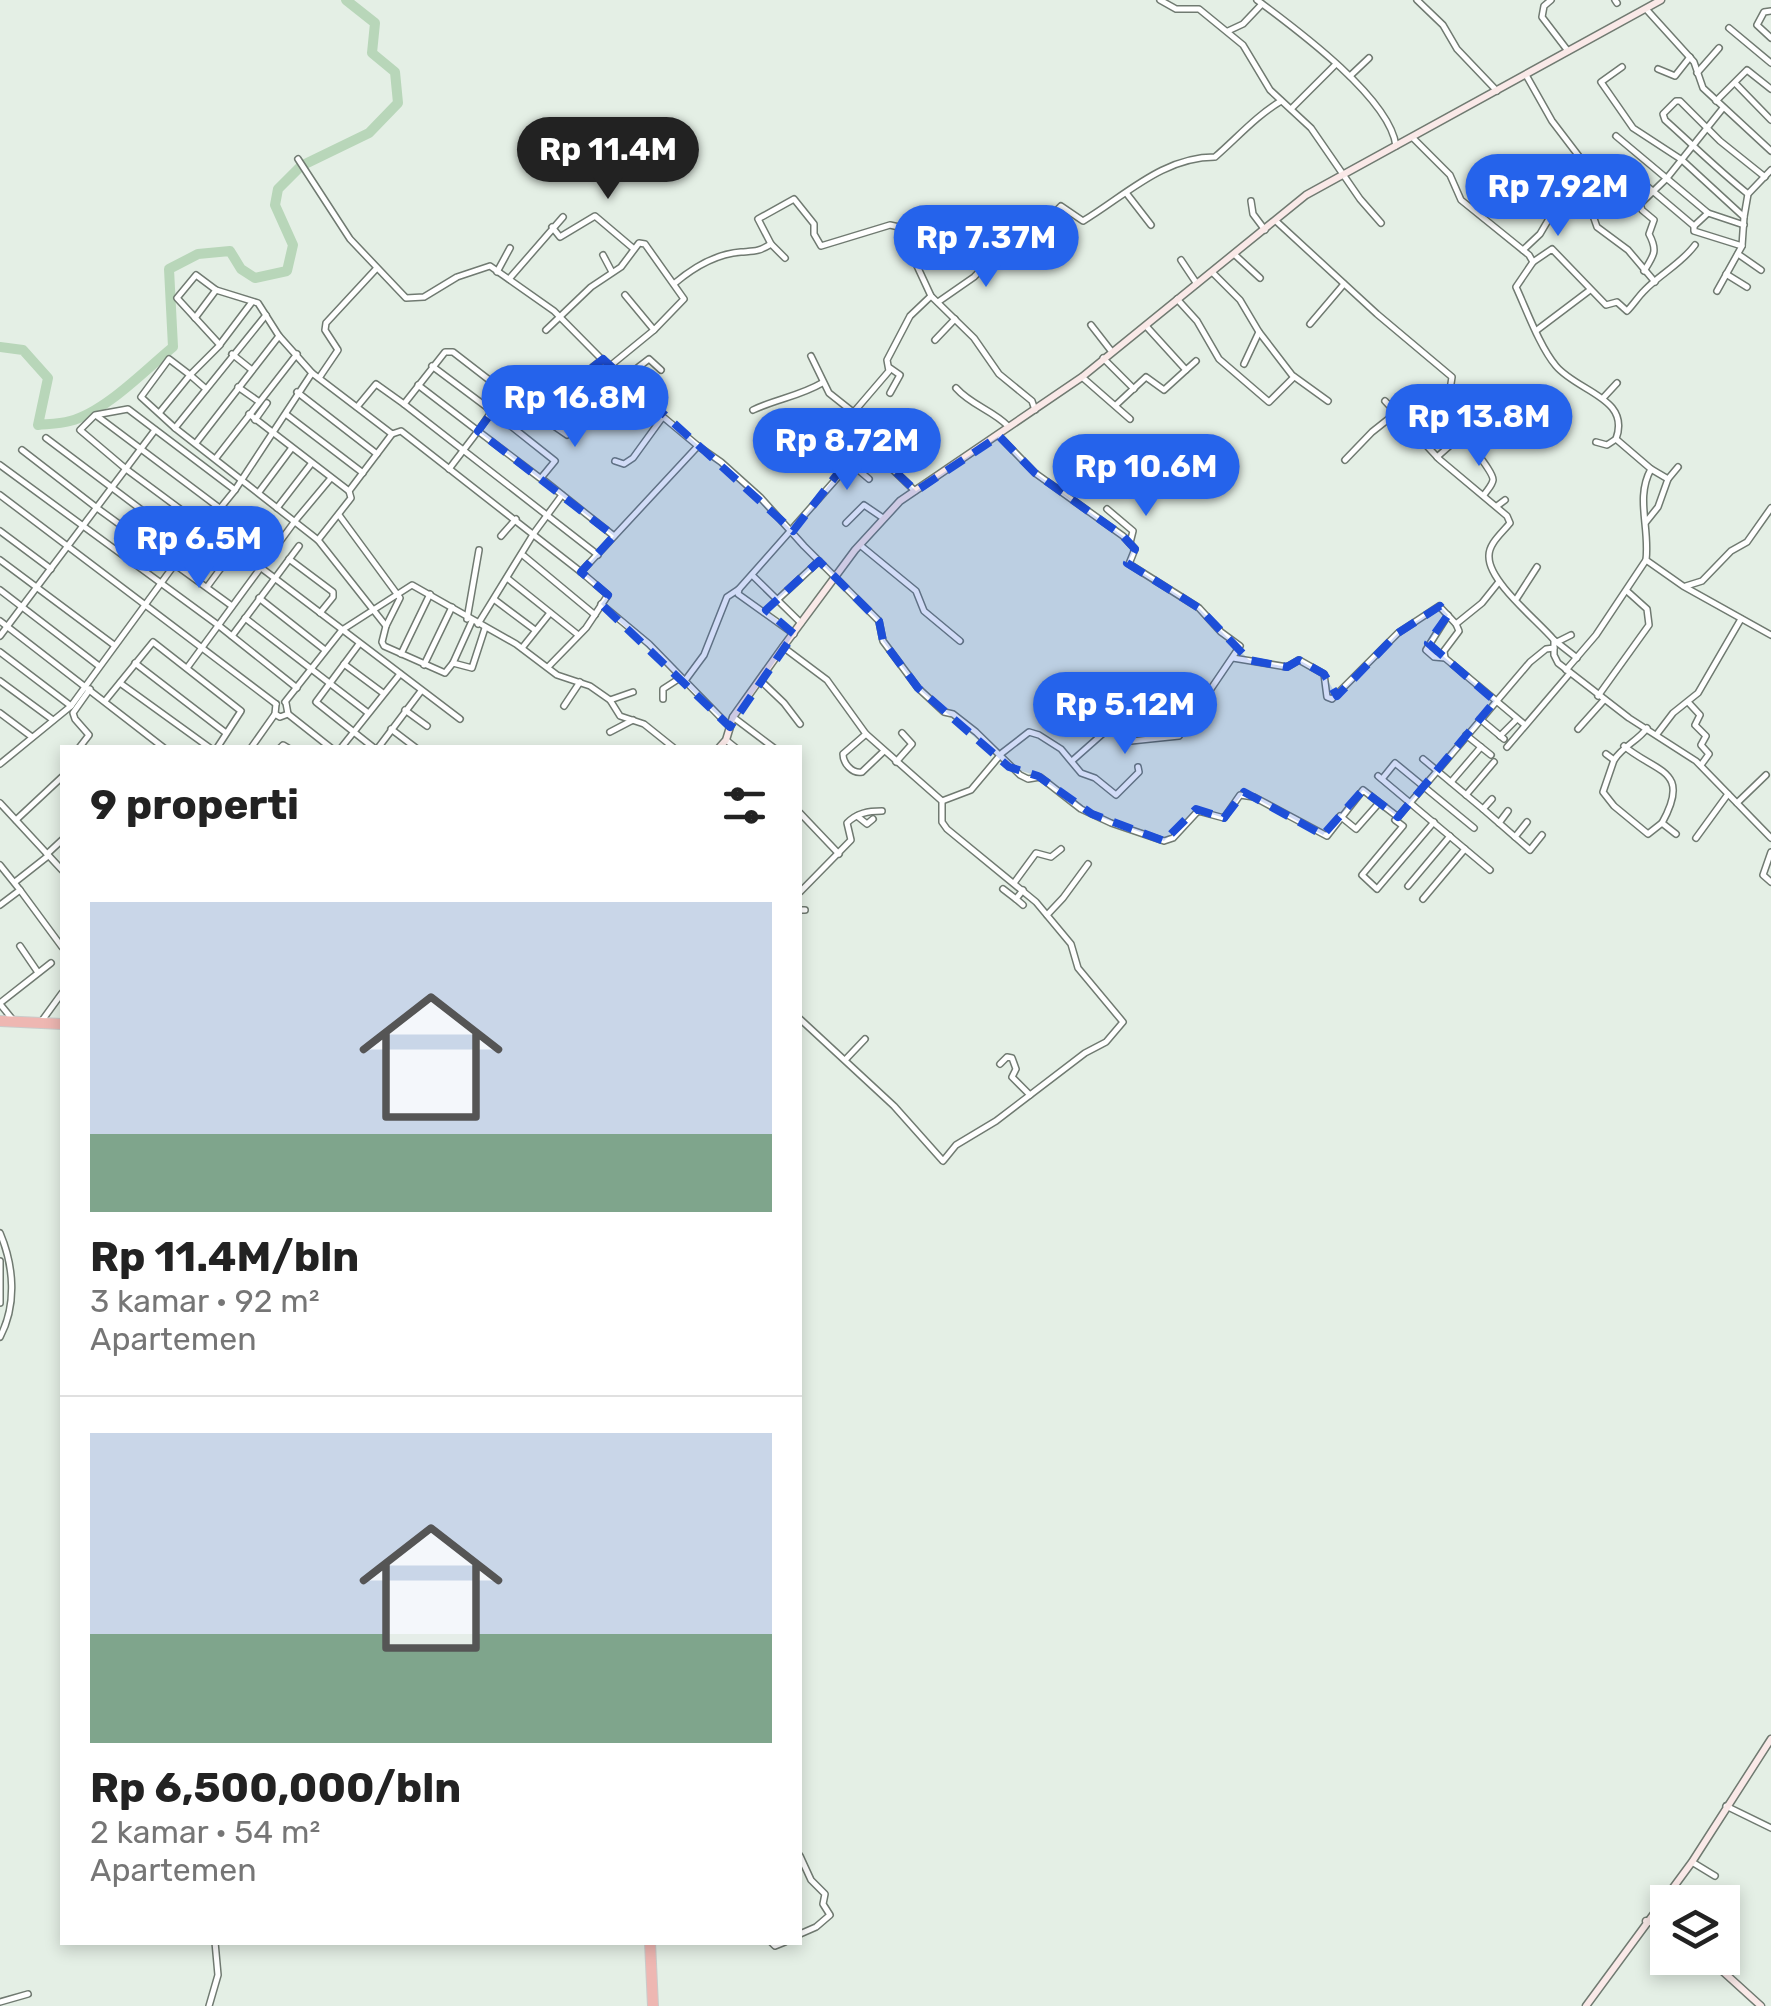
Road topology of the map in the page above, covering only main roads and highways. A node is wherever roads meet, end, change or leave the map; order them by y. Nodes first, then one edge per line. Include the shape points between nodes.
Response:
1 (0, 1021) edge
2 (60, 1024) edge
3 (650, 1945) edge
4 (653, 2006) edge

1 - 2 highway
3 - 4 highway

